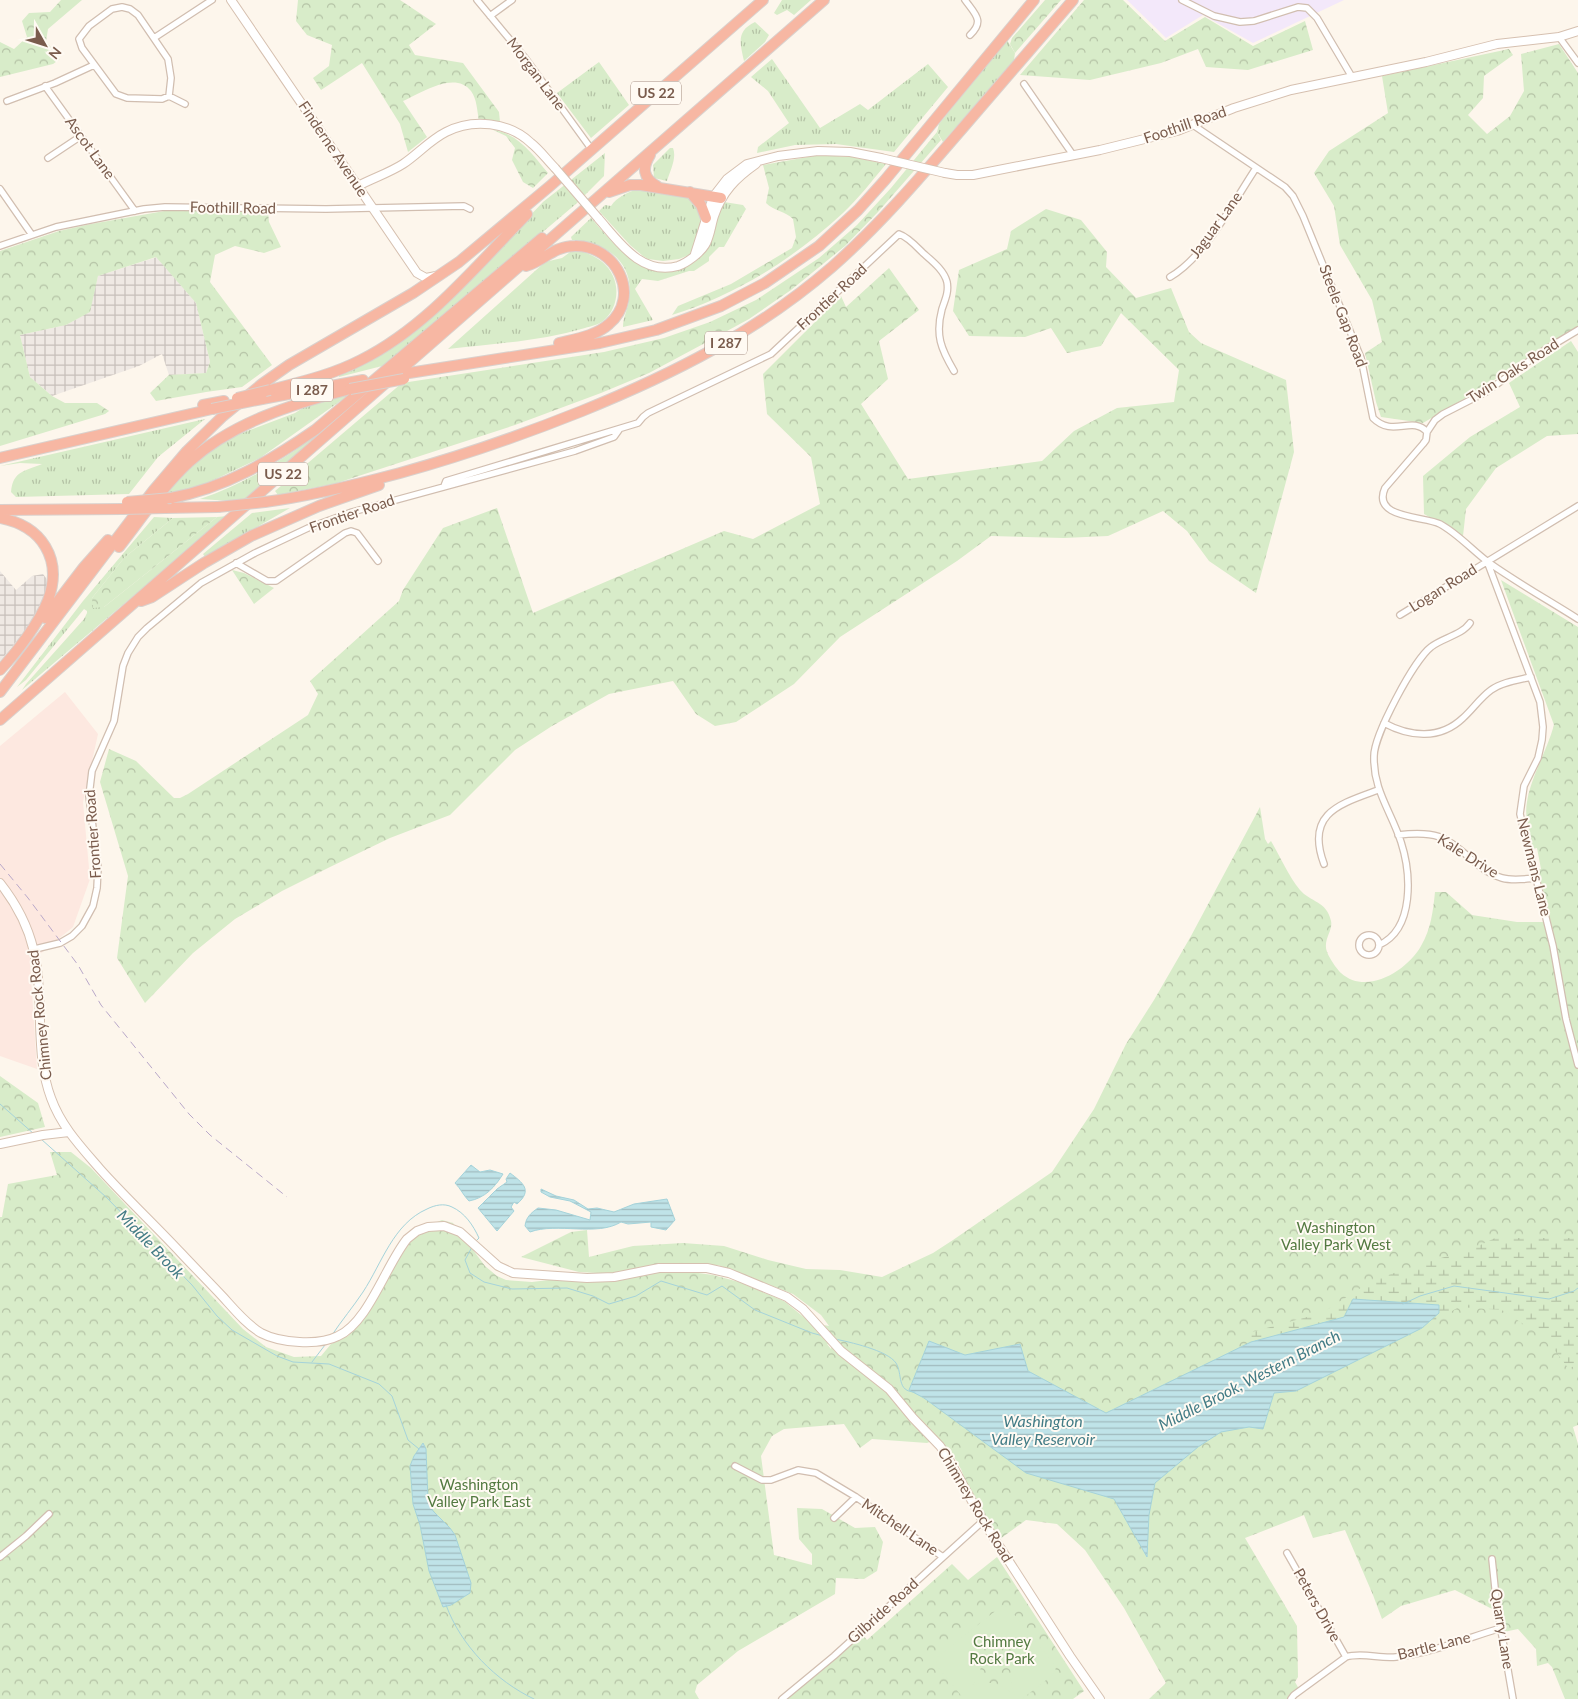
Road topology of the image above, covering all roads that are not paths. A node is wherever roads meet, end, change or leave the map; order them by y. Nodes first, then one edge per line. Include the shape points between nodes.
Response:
1 (212, 0) edge
2 (231, 0) edge
3 (477, 0) edge
4 (512, 0) edge
5 (763, 0) edge
6 (824, 0) edge
7 (965, 0) edge
8 (1034, 0) edge
9 (1073, 0) edge
10 (1182, 0) edge
11 (490, 16) junction
12 (1578, 31) edge
13 (970, 35) dead end
14 (1559, 37) junction
15 (154, 38) junction
16 (1578, 63) edge
17 (94, 66) junction
18 (1352, 77) junction
19 (1024, 84) dead end
20 (45, 86) junction
21 (169, 96) junction
22 (7, 101) dead end
23 (185, 104) dead end
24 (1193, 125) junction
25 (81, 136) junction
26 (655, 149) junction
27 (592, 150) junction
28 (1073, 155) junction
29 (48, 158) dead end
30 (635, 166) junction
31 (1256, 168) junction
32 (358, 186) junction
33 (550, 186) junction
34 (657, 186) junction
35 (1, 191) edge
36 (690, 192) junction
37 (602, 195) junction
38 (717, 197) junction
39 (373, 208) junction
40 (470, 209) dead end
41 (135, 211) junction
42 (706, 218) junction
43 (32, 235) junction
44 (0, 246) edge
45 (696, 254) junction
46 (519, 268) junction
47 (444, 272) junction
48 (417, 273) junction
49 (1170, 277) dead end
50 (413, 293) junction
51 (1578, 330) edge
52 (542, 351) junction
53 (954, 370) dead end
54 (407, 376) junction
55 (182, 416) junction
56 (1427, 432) junction
57 (0, 458) edge
58 (436, 463) junction
59 (124, 505) junction
60 (1578, 506) edge
61 (0, 510) edge
62 (134, 516) junction
63 (0, 518) edge
64 (378, 561) dead end
65 (1486, 561) junction
66 (236, 563) junction
67 (134, 604) junction
68 (1400, 615) dead end
69 (1578, 619) edge
70 (1470, 623) dead end
71 (49, 627) junction
72 (20, 647) junction
73 (0, 670) edge
74 (1531, 677) junction
75 (0, 692) edge
76 (0, 720) edge
77 (1384, 722) junction
78 (1378, 790) junction
79 (1398, 836) junction
80 (1324, 864) dead end
81 (1537, 878) junction
82 (0, 883) edge
83 (1379, 945) dead end
84 (35, 949) junction
85 (1578, 1065) edge
86 (69, 1132) junction
87 (0, 1144) edge
88 (735, 1466) dead end
89 (856, 1497) junction
90 (49, 1514) dead end
91 (834, 1518) dead end
92 (983, 1522) junction
93 (1287, 1553) dead end
94 (0, 1557) edge
95 (943, 1557) junction
96 (1492, 1559) dead end
97 (1501, 1628) junction
98 (1346, 1657) junction
99 (782, 1699) edge
100 (1100, 1699) edge
101 (1291, 1699) edge
102 (1513, 1699) edge

1 - 15 street
2 - 32 street, Finderne Avenue
3 - 11 street, Morgan Lane
4 - 11 street
5 - 27 highway, US 22
6 - 26 highway, US 22
7 - 13 street via 979,22
8 - 52 highway, I 287 via 875,191 838,229 798,262 730,302 675,324 618,339
9 - 58 highway, I 287 via 879,223 830,268 766,318 709,353 655,380 523,434
10 - 18 street via 1214,16 1240,22 1303,7 1317,18
11 - 27 street, Morgan Lane via 526,59
12 - 14 street, Foothill Road
14 - 16 street
14 - 18 street, Foothill Road via 1497,44
15 - 17 street via 130,9 112,8 88,26 79,39
15 - 21 street via 166,54 169,65
17 - 20 street
17 - 21 street via 116,94 127,98 162,99
18 - 24 street, Foothill Road via 1291,90
19 - 28 street
20 - 22 street
20 - 25 street, Ascot Lane
21 - 23 street
24 - 28 street, Foothill Road
24 - 31 street, Steele Gap Road
25 - 29 street
25 - 41 street, Ascot Lane
26 - 30 highway, US 22
26 - 34 highway via 645,164 644,172 647,179
27 - 33 highway, US 22
28 - 38 street, Foothill Road, bridge via 957,175 850,152 818,151 747,164 719,187
30 - 37 highway, US 22
30 - 59 highway, bridge via 625,168 315,430 240,476 204,490
31 - 49 street, Jaguar Lane via 1201,250 1188,265
31 - 56 street, Steele Gap Road via 1289,191 1298,205 1361,358 1373,418 1392,428 1414,425
32 - 39 street, Finderne Avenue
32 - 45 street, Foothill Road, bridge via 404,164 446,132 468,124 494,125 531,142 632,255 650,265 666,268 687,262
33 - 47 highway, US 22
33 - 55 highway, bridge via 538,203 448,294 400,336 340,370 191,408
34 - 36 highway
34 - 37 highway via 630,185
35 - 43 street
36 - 38 highway
36 - 42 highway via 702,205
37 - 46 highway, US 22
38 - 42 street, Foothill Road
38 - 45 street, Foothill Road via 706,244
39 - 40 street, Foothill Road via 464,206
39 - 41 street, Foothill Road via 165,207
39 - 48 street, Finderne Avenue
41 - 43 street, Foothill Road
42 - 45 street, Foothill Road
43 - 44 street, Foothill Road
46 - 52 highway via 533,264 559,248 582,246 606,256 614,263 622,280 621,309 607,326 592,334 550,345
46 - 67 highway, US 22
47 - 48 street via 429,278
47 - 50 highway, US 22
48 - 50 street via 418,283
50 - 62 highway, US 22 via 290,365 240,401 178,460
51 - 56 street, Twin Oaks Road via 1486,392 1443,414
52 - 54 highway, I 287
53 - 66 street, Frontier Road via 940,344 939,333 947,282 940,269 899,234 771,354 642,416 638,423 332,519
54 - 55 highway, I 287, bridge via 363,380
54 - 71 highway, bridge via 308,401 272,414 231,432 198,454 172,480 58,622
55 - 57 highway, I 287
56 - 65 street via 1426,440 1385,488 1383,500 1399,514 1437,522
58 - 59 highway, I 287, bridge via 331,490 265,502 218,507
58 - 67 highway via 274,525 228,549 152,597
59 - 61 highway, I 287
60 - 65 street, Logan Road
62 - 71 highway, US 22
62 - 72 highway via 127,519 84,567
63 - 72 highway via 22,524 36,533 45,544 52,565 48,599
64 - 66 street, Frontier Road via 357,533 348,532 276,581 267,580
65 - 68 street, Logan Road
65 - 69 street
65 - 74 street, Newmans Lane
66 - 84 street, Frontier Road via 201,583 147,628 130,648 123,666 114,722 92,771 89,796 98,868 93,906 72,936 60,943
67 - 76 highway, US 22
70 - 77 street via 1438,642 1417,662
71 - 75 highway, US 22
72 - 73 highway
74 - 77 street via 1504,683 1491,690 1463,719 1444,730 1414,734 1397,730
74 - 81 street, Newmans Lane via 1540,702 1543,734 1538,758 1524,786 1520,814
77 - 78 street via 1374,754
78 - 79 street
78 - 80 street via 1343,803 1328,814 1320,830 1319,848
79 - 81 street, Kale Drive via 1436,835 1456,846 1491,874 1510,880
79 - 83 street via 1407,871 1406,903 1395,932
81 - 85 street, Newmans Lane
82 - 84 street, Chimney Rock Road via 19,909
84 - 86 street, Chimney Rock Road via 44,1073 54,1106
86 - 87 street
86 - 92 street, Chimney Rock Road via 230,1305 264,1334 289,1341 329,1339 345,1333 362,1314 403,1244 412,1235 437,1225 455,1229 498,1266 519,1274 614,1277 641,1270 691,1267 717,1270 787,1297 803,1309 840,1351 888,1389 940,1446
88 - 89 street, Mitchell Lane via 762,1480 807,1470
89 - 91 street, Mitchell Lane
89 - 95 street, Mitchell Lane
90 - 94 street
92 - 95 street, Gilbride Road
92 - 100 street, Chimney Rock Road
93 - 98 street, Peters Drive
95 - 99 street, Gilbride Road
96 - 97 street, Quarry Lane
97 - 98 street, Bartle Lane via 1398,1657
97 - 102 street, Quarry Lane
98 - 101 street

